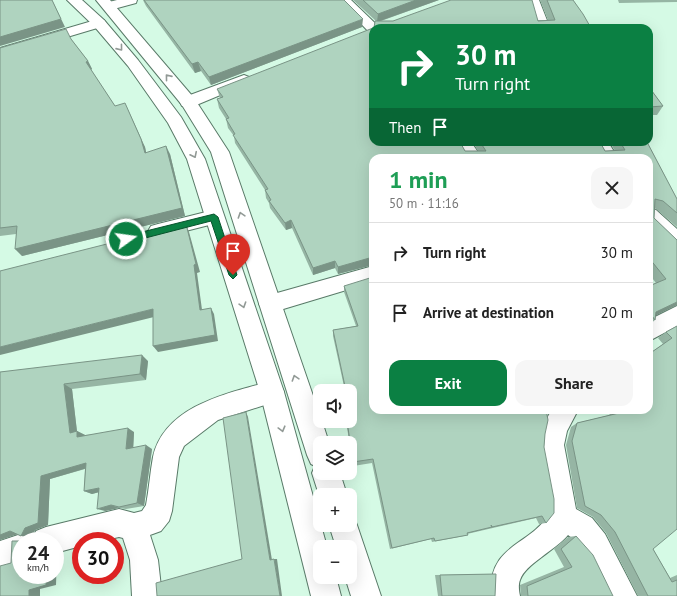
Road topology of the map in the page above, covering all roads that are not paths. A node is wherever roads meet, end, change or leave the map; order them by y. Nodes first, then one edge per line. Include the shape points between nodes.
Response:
1 (74, 0) edge
2 (130, 0) edge
3 (344, 0) edge
4 (533, 0) edge
5 (104, 10) edge
6 (542, 24) edge
7 (369, 29) edge
8 (0, 52) edge
9 (254, 76) edge
10 (188, 102) junction
11 (214, 217) junction
12 (653, 219) edge
13 (137, 236) edge
14 (677, 241) edge
15 (369, 275) edge
16 (270, 304) junction
17 (677, 315) edge
18 (653, 329) edge
19 (272, 392) junction
20 (563, 414) edge
21 (314, 436) edge
22 (562, 516) junction
23 (134, 527) junction
24 (345, 532) edge
25 (64, 537) edge
26 (313, 549) edge
27 (12, 551) edge
28 (0, 555) edge
29 (322, 584) edge
30 (147, 596) edge
31 (326, 596) edge
32 (366, 596) edge
33 (505, 596) edge
34 (622, 596) edge

1 - 5 main road
2 - 5 street
3 - 7 street
4 - 6 street
5 - 8 street
10 -> 5 main road
5 -> 11 main road via 132,64 175,121 196,159
9 - 10 street
16 -> 10 main road via 220,152
11 - 13 street
11 -> 19 main road
12 - 14 street
15 - 16 street
21 -> 16 main road
17 - 18 street
19 - 23 street via 211,410 175,437 166,456 159,511 152,521
19 -> 26 main road
20 - 22 street via 553,429 551,455 561,493
22 - 33 street via 555,530 510,567 503,587
22 - 34 street via 582,528 595,544
23 - 25 street via 119,523
23 - 30 street via 144,560
24 - 32 main road
27 - 28 street
29 - 31 main road

